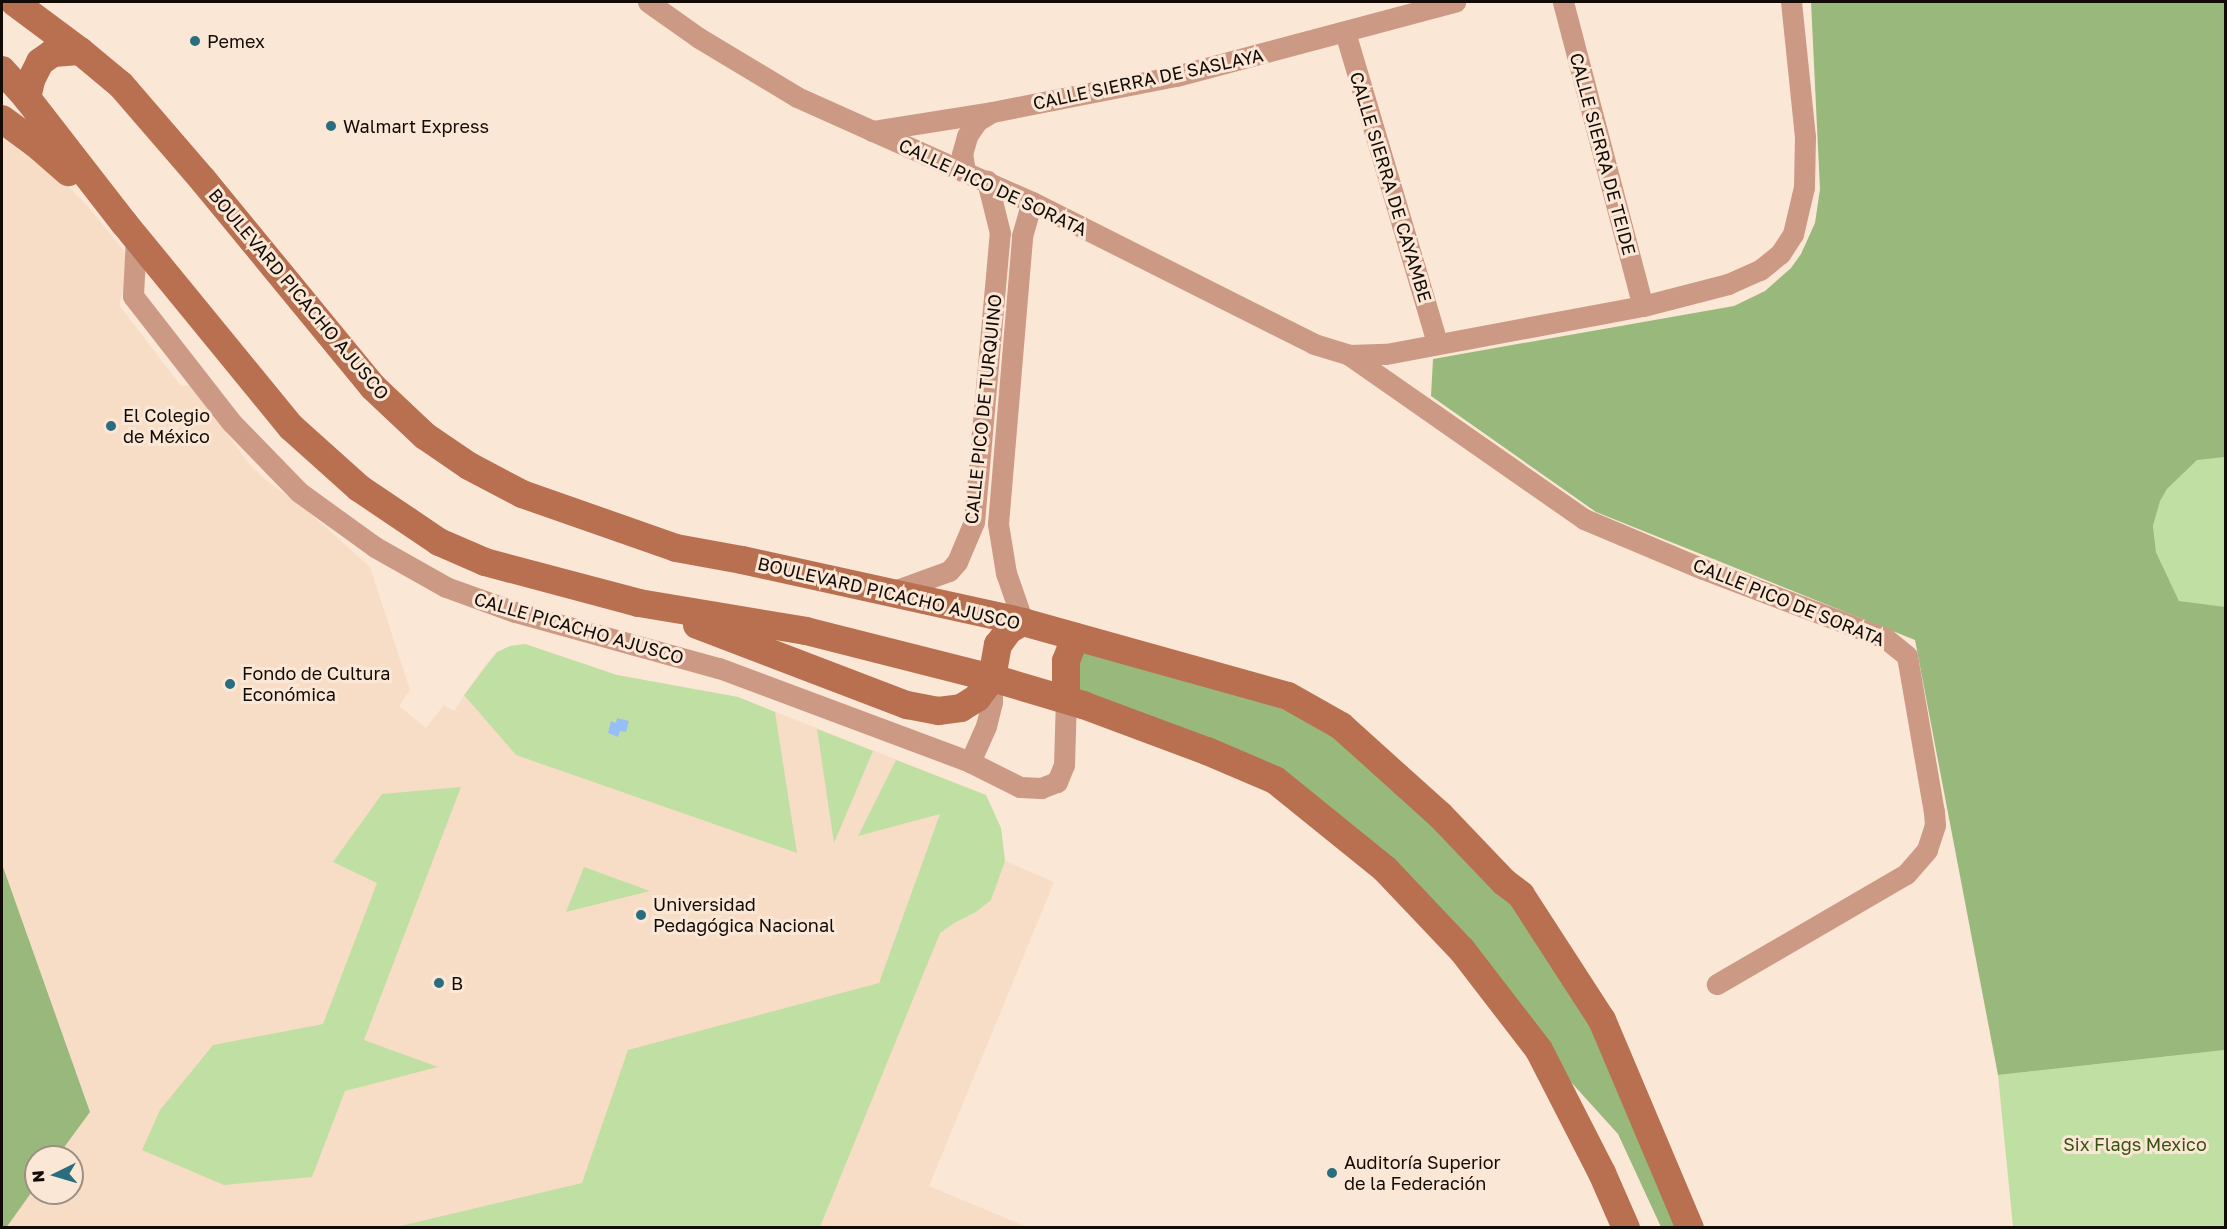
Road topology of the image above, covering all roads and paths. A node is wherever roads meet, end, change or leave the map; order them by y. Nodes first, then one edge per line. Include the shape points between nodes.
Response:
1 (14, 2) edge
2 (648, 2) edge
3 (1455, 2) edge
4 (1563, 2) edge
5 (1791, 2) edge
6 (1345, 32) junction
7 (80, 51) junction
8 (2, 70) edge
9 (27, 98) junction
10 (992, 112) junction
11 (2, 119) edge
12 (871, 131) junction
13 (965, 172) junction
14 (987, 182) junction
15 (1032, 202) junction
16 (130, 231) junction
17 (1643, 306) junction
18 (1437, 342) junction
19 (1349, 355) junction
20 (891, 592) junction
21 (639, 603) junction
22 (1023, 622) junction
23 (1075, 637) junction
24 (992, 678) junction
25 (1066, 699) junction
26 (970, 762) junction
27 (1716, 984) dead end
28 (1626, 1227) edge
29 (1690, 1227) edge

1 - 7 main road, BOULEVARD PICACHO AJUSCO
2 - 12 street, CALLE PICO DE SORATA via 797,97
3 - 6 street, CALLE SIERRA DE SASLAYA
4 - 17 street, CALLE SIERRA DE TEIDE
5 - 17 street, CALLE PICO DE SORATA via 1805,137 1803,187 1793,234 1780,254 1760,270 1728,284
6 - 10 street, CALLE SIERRA DE SASLAYA via 1176,76
6 - 18 street, CALLE SIERRA DE CAYAMBE
7 - 9 main road via 53,53 40,62
7 - 20 main road, BOULEVARD PICACHO AJUSCO via 121,85 373,387 425,436 469,466 522,494 676,548
8 - 9 main road
9 - 16 main road
10 - 12 street, CALLE SIERRA DE SASLAYA
10 - 13 street via 978,121 967,136 962,154
11 - 16 main road via 36,144
12 - 13 street, CALLE PICO DE SORATA
13 - 14 street, CALLE PICO DE SORATA
14 - 15 street, CALLE PICO DE SORATA
14 - 20 street, CALLE PICO DE TURQUINO via 1000,233 974,522 957,562 949,571
15 - 19 street, CALLE PICO DE SORATA via 1314,344
15 - 22 street, CALLE PICO DE TURQUINO via 1022,236 998,524 1006,573
16 - 21 main road via 291,427 359,488 439,542 485,562
16 - 26 street, CALLE PICACHO AJUSCO via 133,296 232,423 299,492 375,548 446,587 505,609 718,668
17 - 18 street, CALLE PICO DE SORATA
18 - 19 street, CALLE PICO DE SORATA via 1386,354
19 - 27 street, CALLE PICO DE SORATA via 1584,519 1885,638 1907,656 1934,812 1934,831 1927,850 1906,873
20 - 22 main road, BOULEVARD PICACHO AJUSCO
21 - 24 main road via 806,631
21 - 24 main road via 907,705 938,711 961,708 977,698
22 - 23 main road, BOULEVARD PICACHO AJUSCO
22 - 24 main road via 1009,630 998,645
23 - 25 main road via 1066,661
23 - 29 main road, BOULEVARD PICACHO AJUSCO via 1288,696 1341,726 1440,814 1521,895 1602,1020
24 - 25 main road
24 - 26 street via 986,726
25 - 26 street, CALLE PICACHO AJUSCO via 1064,765 1057,782 1041,788 1020,787
25 - 28 main road via 1275,780 1386,870 1462,950 1539,1050

